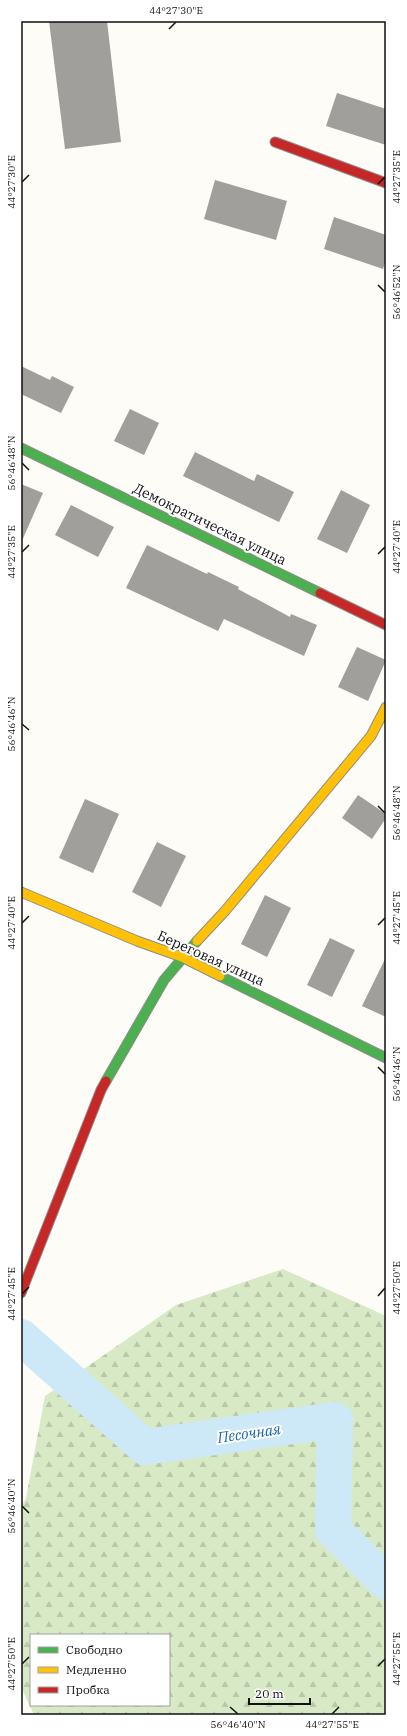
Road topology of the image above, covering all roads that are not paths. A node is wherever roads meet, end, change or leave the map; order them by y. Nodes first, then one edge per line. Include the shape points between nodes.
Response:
1 (275, 142) dead end
2 (386, 183) edge
3 (21, 448) edge
4 (386, 625) edge
5 (386, 707) edge
6 (21, 892) edge
7 (182, 957) junction
8 (386, 1058) edge
9 (21, 1293) edge

1 - 2 street
3 - 4 street, Демократическая улица
5 - 7 street via 370,736 224,911
6 - 7 street, Береговая улица via 137,941
7 - 8 street, Береговая улица
7 - 9 street via 164,980 101,1090

